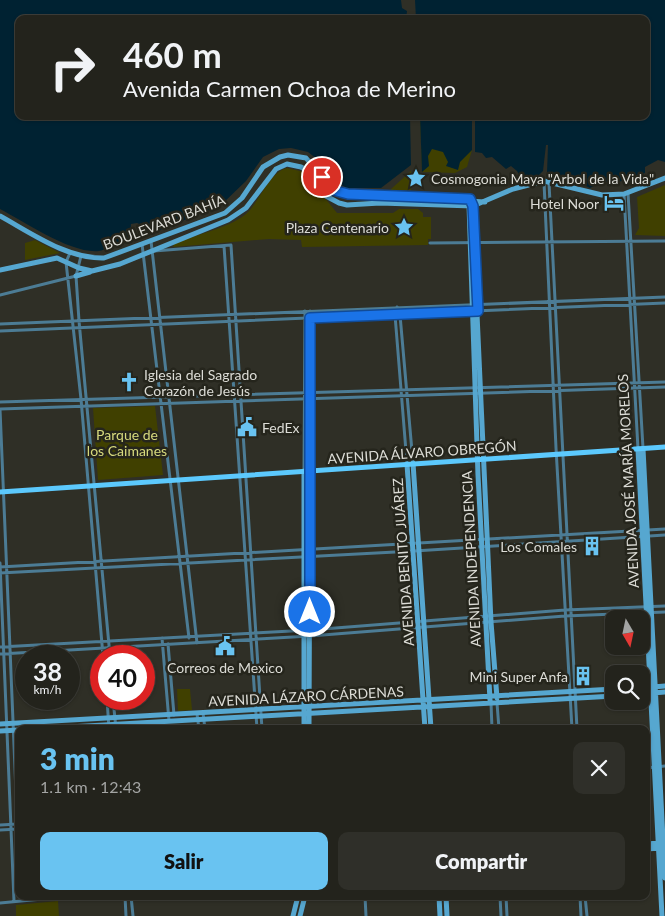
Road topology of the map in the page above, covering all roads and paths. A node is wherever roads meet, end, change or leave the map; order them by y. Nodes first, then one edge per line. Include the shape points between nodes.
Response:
1 (665, 178) edge
2 (546, 181) junction
3 (626, 194) junction
4 (417, 196) junction
5 (470, 199) junction
6 (486, 202) junction
7 (417, 204) junction
8 (471, 206) junction
9 (225, 213) junction
10 (0, 216) edge
11 (228, 220) junction
12 (151, 241) junction
13 (629, 241) junction
14 (665, 241) edge
15 (549, 242) junction
16 (430, 243) dead end
17 (472, 243) junction
18 (142, 244) junction
19 (224, 246) junction
20 (153, 250) junction
21 (70, 253) junction
22 (144, 254) junction
23 (81, 256) junction
24 (66, 262) junction
25 (79, 268) junction
26 (0, 270) edge
27 (92, 271) junction
28 (76, 276) junction
29 (69, 278) junction
30 (0, 295) edge
31 (665, 298) edge
32 (632, 299) junction
33 (520, 302) junction
34 (549, 302) junction
35 (554, 302) junction
36 (478, 303) junction
37 (665, 303) edge
38 (471, 304) junction
39 (443, 305) junction
40 (633, 305) junction
41 (398, 308) junction
42 (549, 308) junction
43 (554, 308) junction
44 (358, 309) junction
45 (520, 309) junction
46 (305, 311) junction
47 (310, 311) junction
48 (478, 311) junction
49 (472, 312) junction
50 (254, 313) junction
51 (444, 313) junction
52 (229, 314) junction
53 (235, 314) junction
54 (395, 315) junction
55 (400, 315) junction
56 (188, 316) junction
57 (160, 317) junction
58 (358, 317) junction
59 (151, 318) junction
60 (305, 318) junction
61 (310, 318) junction
62 (255, 320) junction
63 (72, 321) junction
64 (78, 321) junction
65 (235, 321) junction
66 (229, 322) junction
67 (188, 323) junction
68 (0, 324) edge
69 (152, 324) junction
70 (161, 324) junction
71 (80, 327) junction
72 (73, 328) junction
73 (0, 331) edge
74 (665, 382) edge
75 (634, 383) junction
76 (639, 383) junction
77 (559, 384) junction
78 (554, 385) junction
79 (634, 388) junction
80 (639, 388) junction
81 (665, 388) edge
82 (401, 389) junction
83 (406, 389) junction
84 (475, 389) junction
85 (482, 389) junction
86 (553, 390) junction
87 (558, 390) junction
88 (304, 392) junction
89 (310, 392) junction
90 (407, 394) junction
91 (234, 395) junction
92 (240, 395) junction
93 (401, 395) junction
94 (310, 397) junction
95 (161, 398) junction
96 (169, 398) junction
97 (304, 398) junction
98 (81, 399) junction
99 (87, 399) junction
100 (234, 400) junction
101 (240, 400) junction
102 (0, 402) edge
103 (170, 402) junction
104 (161, 403) junction
105 (81, 405) junction
106 (87, 405) junction
107 (0, 409) edge
108 (665, 447) edge
109 (640, 449) junction
110 (559, 454) junction
111 (485, 458) junction
112 (477, 459) junction
113 (410, 463) junction
114 (307, 470) junction
115 (243, 475) junction
116 (478, 475) junction
117 (486, 475) junction
118 (178, 479) junction
119 (170, 480) junction
120 (91, 485) junction
121 (2, 492) edge
122 (487, 514) junction
123 (480, 515) junction
124 (665, 530) edge
125 (644, 533) junction
126 (566, 535) junction
127 (665, 535) edge
128 (561, 536) junction
129 (561, 541) junction
130 (567, 541) junction
131 (481, 543) junction
132 (488, 543) junction
133 (416, 544) junction
134 (416, 551) junction
135 (278, 552) junction
136 (248, 553) junction
137 (307, 553) junction
138 (180, 557) junction
139 (187, 557) junction
140 (278, 558) junction
141 (249, 559) junction
142 (96, 562) junction
143 (102, 562) junction
144 (0, 563) edge
145 (180, 563) junction
146 (188, 563) junction
147 (6, 566) junction
148 (0, 567) edge
149 (96, 568) junction
150 (102, 568) junction
151 (7, 573) junction
152 (0, 574) edge
153 (665, 606) edge
154 (106, 609) junction
155 (99, 610) junction
156 (565, 610) junction
157 (570, 610) junction
158 (605, 610) edge
159 (648, 610) joint
160 (650, 610) edge
161 (665, 612) edge
162 (605, 613) edge
163 (571, 615) junction
164 (565, 616) junction
165 (488, 620) junction
166 (421, 625) junction
167 (357, 627) junction
168 (307, 630) junction
169 (251, 633) junction
170 (256, 633) junction
171 (358, 633) junction
172 (189, 637) junction
173 (195, 637) junction
174 (307, 637) junction
175 (162, 638) junction
176 (108, 640) junction
177 (252, 640) junction
178 (257, 640) junction
179 (102, 641) junction
180 (650, 642) edge
181 (190, 643) junction
182 (196, 643) junction
183 (163, 644) junction
184 (168, 644) junction
185 (102, 645) edge
186 (109, 645) edge
187 (150, 645) edge
188 (2, 647) edge
189 (10, 647) junction
190 (90, 649) edge
191 (10, 653) junction
192 (2, 654) edge
193 (665, 686) edge
194 (650, 690) edge
195 (653, 690) junction
196 (605, 691) edge
197 (650, 691) edge
198 (665, 692) edge
199 (573, 695) junction
200 (497, 696) junction
201 (605, 696) edge
202 (490, 700) junction
203 (426, 701) junction
204 (497, 703) junction
205 (426, 707) junction
206 (108, 710) edge
207 (114, 710) edge
208 (307, 711) junction
209 (259, 713) junction
210 (200, 717) junction
211 (108, 718) junction
212 (115, 718) junction
213 (172, 718) junction
214 (10, 723) junction
215 (0, 724) edge
216 (109, 725) edge
217 (116, 725) edge
218 (128, 725) edge
219 (199, 725) edge
220 (203, 725) edge
221 (258, 725) edge
222 (261, 725) edge
223 (305, 725) edge
224 (309, 725) edge
225 (425, 725) edge
226 (430, 725) edge
227 (492, 725) edge
228 (499, 725) edge
229 (572, 725) edge
230 (577, 725) edge
231 (13, 730) edge
232 (0, 731) edge
233 (659, 767) edge
234 (15, 768) edge
235 (11, 824) junction
236 (15, 824) edge
237 (0, 825) edge
238 (15, 829) edge
239 (0, 830) edge
240 (11, 830) junction
241 (662, 846) edge
242 (665, 878) edge
243 (124, 900) edge
244 (131, 900) edge
245 (297, 900) edge
246 (304, 900) edge
247 (365, 900) edge
248 (439, 900) edge
249 (446, 900) edge
250 (500, 900) edge
251 (506, 900) edge
252 (580, 900) edge
253 (585, 900) edge
254 (14, 901) joint
255 (0, 903) edge
256 (126, 916) edge
257 (133, 916) edge
258 (293, 916) edge
259 (300, 916) edge
260 (366, 916) edge
261 (440, 916) edge
262 (447, 916) edge
263 (501, 916) edge
264 (507, 916) edge
265 (581, 916) edge
266 (587, 916) edge
267 (662, 916) edge

1 - 3 main road, BOULEVARD BAHÍA
2 - 3 main road, BOULEVARD BAHÍA via 602,195
2 - 6 main road, BOULEVARD BAHÍA via 513,189
2 - 15 street
3 - 13 street, AVENIDA JOSÉ MARÍA MORELOS
4 - 5 main road, BOULEVARD BAHÍA
4 - 7 main road
4 - 9 main road, BOULEVARD BAHÍA via 339,192 329,186 311,162 300,156 288,155 263,166 242,198
5 - 6 main road, BOULEVARD BAHÍA
5 - 8 main road, AVENIDA INDEPENDENCIA
6 - 8 main road, BOULEVARD BAHÍA
7 - 8 main road, BOULEVARD BAHÍA
7 - 11 main road, BOULEVARD BAHÍA via 380,203 368,206 339,203 324,195 306,170 287,164 276,168 246,208
8 - 17 main road, AVENIDA INDEPENDENCIA
9 - 11 main road
9 - 12 main road, BOULEVARD BAHÍA
10 - 21 main road, BOULEVARD BAHÍA
11 - 20 main road, BOULEVARD BAHÍA
12 - 18 main road, BOULEVARD BAHÍA
12 - 20 street
13 - 14 street
13 - 15 street
13 - 32 street, AVENIDA JOSÉ MARÍA MORELOS
15 - 17 street
15 - 34 street
15 - 35 street
16 - 17 street
17 - 36 main road, AVENIDA INDEPENDENCIA
17 - 38 main road, AVENIDA INDEPENDENCIA
18 - 22 street
18 - 23 main road, BOULEVARD BAHÍA via 104,258
19 - 20 street
19 - 52 street
19 - 53 street via 231,245
20 - 22 main road, BOULEVARD BAHÍA
20 - 57 street
21 - 23 main road, BOULEVARD BAHÍA
21 - 24 street
22 - 27 main road, BOULEVARD BAHÍA
22 - 59 street
23 - 25 street
24 - 25 main road, BOULEVARD BAHÍA
24 - 26 main road, BOULEVARD BAHÍA via 57,258
24 - 29 street
25 - 27 main road, BOULEVARD BAHÍA
25 - 28 street
27 - 28 main road
28 - 29 street
28 - 64 street
29 - 30 street
29 - 63 street
31 - 32 street
32 - 35 street
32 - 40 street, AVENIDA JOSÉ MARÍA MORELOS
33 - 34 street
33 - 36 street
33 - 45 street
34 - 35 street
34 - 42 street
35 - 43 street
36 - 38 street
36 - 48 main road, AVENIDA INDEPENDENCIA
37 - 40 street
38 - 39 street
38 - 49 main road, AVENIDA INDEPENDENCIA
39 - 41 street
39 - 51 street
40 - 43 street
40 - 75 street, AVENIDA JOSÉ MARÍA MORELOS
40 - 76 street, AVENIDA JOSÉ MARÍA MORELOS
41 - 44 street
41 - 54 street, AVENIDA BENITO JUÁREZ
41 - 55 street, AVENIDA BENITO JUÁREZ
42 - 43 street
42 - 45 street
42 - 78 street
43 - 77 street
44 - 47 street
44 - 58 street
45 - 48 street
46 - 47 street
46 - 50 street
46 - 60 street
47 - 61 street
48 - 49 street
48 - 85 main road, AVENIDA INDEPENDENCIA
49 - 51 street
49 - 84 main road, AVENIDA INDEPENDENCIA
50 - 53 street
50 - 62 street
51 - 55 street
52 - 53 street
52 - 56 street
52 - 66 street
53 - 65 street
54 - 55 street
54 - 58 street
54 - 82 street, AVENIDA BENITO JUÁREZ
55 - 83 street, AVENIDA BENITO JUÁREZ
56 - 57 street
56 - 67 street
57 - 59 street
57 - 70 street
58 - 61 street
59 - 64 street
59 - 69 street
60 - 61 street
60 - 62 street
60 - 88 street
61 - 89 street
62 - 65 street
63 - 64 street
63 - 68 street
63 - 72 street
64 - 71 street
65 - 66 street
65 - 92 street
66 - 67 street
66 - 91 street
67 - 70 street
69 - 70 street
69 - 71 street
69 - 95 street
70 - 96 street
71 - 72 street
71 - 99 street
72 - 73 street
72 - 98 street
74 - 76 street
75 - 76 street
75 - 77 street
75 - 79 street, AVENIDA JOSÉ MARÍA MORELOS
76 - 80 street, AVENIDA JOSÉ MARÍA MORELOS
77 - 78 street
77 - 87 street
78 - 85 street
78 - 86 street
79 - 80 street
79 - 87 street
79 - 109 street, AVENIDA JOSÉ MARÍA MORELOS
80 - 81 street
80 - 109 street, AVENIDA JOSÉ MARÍA MORELOS
82 - 83 street
82 - 89 street
82 - 93 street, AVENIDA BENITO JUÁREZ
83 - 84 street
83 - 90 street, AVENIDA BENITO JUÁREZ
84 - 85 street
84 - 85 street
84 - 90 street
84 - 112 main road, AVENIDA INDEPENDENCIA
85 - 86 street
85 - 111 main road, AVENIDA INDEPENDENCIA
86 - 87 street
86 - 110 street
87 - 110 street
88 - 89 street
88 - 92 street
88 - 97 street
89 - 94 street
90 - 93 street
90 - 113 street, AVENIDA BENITO JUÁREZ
91 - 92 street
91 - 96 street
91 - 100 street
92 - 101 street
93 - 94 street
93 - 113 street, AVENIDA BENITO JUÁREZ
94 - 97 street
94 - 114 street
95 - 96 street
95 - 99 street
95 - 104 street
96 - 103 street
97 - 101 street
97 - 114 street
98 - 99 street
98 - 102 street
98 - 105 street
99 - 106 street
100 - 101 street
100 - 103 street
100 - 115 street
101 - 115 street
103 - 104 street
103 - 118 street
104 - 106 street
104 - 119 street
105 - 106 street
105 - 107 street
105 - 120 street
106 - 120 street
107 - 121 street
108 - 109 main road, AVENIDA ÁLVARO OBREGÓN
109 - 110 main road, AVENIDA ÁLVARO OBREGÓN
109 - 125 main road, AVENIDA JOSÉ MARÍA MORELOS
110 - 111 main road, AVENIDA ÁLVARO OBREGÓN
110 - 126 street
110 - 128 street
111 - 112 main road, AVENIDA ÁLVARO OBREGÓN
111 - 117 main road, AVENIDA INDEPENDENCIA
112 - 113 main road, AVENIDA ÁLVARO OBREGÓN
112 - 116 main road, AVENIDA INDEPENDENCIA
113 - 114 main road, AVENIDA ÁLVARO OBREGÓN
113 - 133 main road, AVENIDA BENITO JUÁREZ
114 - 115 main road, AVENIDA ÁLVARO OBREGÓN
114 - 137 main road
115 - 118 main road, AVENIDA ÁLVARO OBREGÓN
115 - 136 street
116 - 117 main road
116 - 123 main road, AVENIDA INDEPENDENCIA
117 - 122 main road, AVENIDA INDEPENDENCIA
118 - 119 main road, AVENIDA ÁLVARO OBREGÓN
118 - 139 street
119 - 120 main road, AVENIDA ÁLVARO OBREGÓN
119 - 138 street
120 - 121 main road, AVENIDA ÁLVARO OBREGÓN
120 - 142 street
120 - 143 street
121 - 147 street
122 - 123 main road
122 - 132 main road, AVENIDA INDEPENDENCIA
123 - 131 main road, AVENIDA INDEPENDENCIA
124 - 125 street
125 - 126 street
125 - 127 street
125 - 130 street
125 - 159 main road, AVENIDA JOSÉ MARÍA MORELOS
126 - 128 street
126 - 130 street
128 - 129 street
128 - 132 street
129 - 130 street
129 - 132 street
129 - 156 street
130 - 157 street
131 - 132 street
131 - 133 street
131 - 134 street
131 - 165 main road, AVENIDA INDEPENDENCIA
132 - 165 main road, AVENIDA INDEPENDENCIA
133 - 134 main road, AVENIDA BENITO JUÁREZ
133 - 137 street
134 - 137 street
134 - 166 main road, AVENIDA BENITO JUÁREZ
135 - 136 street
135 - 137 street
135 - 140 street
136 - 139 street
136 - 141 street
137 - 140 street
137 - 168 main road
138 - 139 street
138 - 143 street
138 - 145 street
139 - 146 street
140 - 141 street
141 - 146 street
141 - 169 street
141 - 170 street
142 - 143 street
142 - 147 street
142 - 149 street
143 - 150 street
144 - 148 street
145 - 146 street
145 - 150 street
145 - 172 street
146 - 173 street
147 - 148 street
147 - 151 street
148 - 152 street
149 - 150 street
149 - 151 street
149 - 155 street
150 - 154 street
151 - 152 street
151 - 189 street
152 - 188 street
153 - 159 street
154 - 155 street
154 - 176 street
155 - 179 street
156 - 157 street
156 - 164 street
156 - 165 street
157 - 158 street
157 - 163 street
160 - 161 street
162 - 163 street
163 - 164 street
163 - 199 street
164 - 165 street
164 - 199 street
165 - 166 street
165 - 200 main road, AVENIDA INDEPENDENCIA
165 - 202 main road, AVENIDA INDEPENDENCIA
166 - 167 street
166 - 171 street
166 - 203 main road, AVENIDA BENITO JUÁREZ
167 - 168 street
167 - 171 street
168 - 170 street
168 - 174 main road
169 - 170 street
169 - 173 street
169 - 177 street
170 - 178 street
171 - 174 street
172 - 173 street
172 - 175 street
172 - 181 street
173 - 182 street
174 - 178 street
174 - 208 main road
175 - 176 street
175 - 183 street
176 - 179 street
176 - 186 street
177 - 178 street
177 - 182 street
177 - 209 street
178 - 209 street
179 - 185 street
179 - 189 street
180 - 195 main road, AVENIDA JOSÉ MARÍA MORELOS
181 - 182 street
181 - 184 street
183 - 184 street
183 - 187 street
183 - 213 street
184 - 213 street
188 - 189 street
188 - 192 street
189 - 191 street
190 - 191 street
191 - 192 street
191 - 214 street
192 - 214 street
193 - 195 main road
194 - 195 main road
195 - 197 main road
195 - 198 main road
195 - 233 main road, AVENIDA JOSÉ MARÍA MORELOS
196 - 199 main road, AVENIDA LÁZARO CÁRDENAS
199 - 200 main road, AVENIDA LÁZARO CÁRDENAS
199 - 201 main road, AVENIDA LÁZARO CÁRDENAS
199 - 204 main road, AVENIDA LÁZARO CÁRDENAS
199 - 229 street
199 - 230 street
200 - 202 main road, AVENIDA LÁZARO CÁRDENAS
200 - 204 main road, AVENIDA INDEPENDENCIA
202 - 203 main road, AVENIDA LÁZARO CÁRDENAS
202 - 204 main road, AVENIDA LÁZARO CÁRDENAS
202 - 205 main road, AVENIDA LÁZARO CÁRDENAS
202 - 227 street, AVENIDA INDEPENDENCIA
203 - 205 main road, AVENIDA BENITO JUÁREZ
203 - 208 main road, AVENIDA LÁZARO CÁRDENAS
204 - 228 street, AVENIDA INDEPENDENCIA
205 - 208 main road, AVENIDA LÁZARO CÁRDENAS
205 - 225 main road, AVENIDA BENITO JUÁREZ
205 - 226 main road, AVENIDA BENITO JUÁREZ
206 - 211 street
207 - 212 street
208 - 209 main road, AVENIDA LÁZARO CÁRDENAS
208 - 223 main road
208 - 224 main road
209 - 210 main road, AVENIDA LÁZARO CÁRDENAS
209 - 221 street
209 - 222 street
210 - 213 main road, AVENIDA LÁZARO CÁRDENAS
210 - 219 street
210 - 220 street
211 - 212 main road, AVENIDA LÁZARO CÁRDENAS
211 - 214 main road, AVENIDA LÁZARO CÁRDENAS
211 - 216 street
212 - 213 main road, AVENIDA LÁZARO CÁRDENAS
212 - 217 street
213 - 218 main road, AVENIDA LÁZARO CÁRDENAS
214 - 215 main road, AVENIDA LÁZARO CÁRDENAS
214 - 231 street
231 - 232 main road
231 - 234 street
231 - 235 street
233 - 241 main road, AVENIDA JOSÉ MARÍA MORELOS
235 - 236 street
235 - 237 street
235 - 240 street
238 - 240 street
239 - 240 street
240 - 254 street
241 - 242 main road, AVENIDA JOSÉ MARÍA MORELOS
241 - 267 main road, AVENIDA JOSÉ MARÍA MORELOS
243 - 256 street
244 - 257 street
245 - 258 main road
246 - 259 main road
247 - 260 street
248 - 261 main road
249 - 262 main road
250 - 263 street
251 - 264 street
252 - 265 street
253 - 266 street
254 - 255 street

